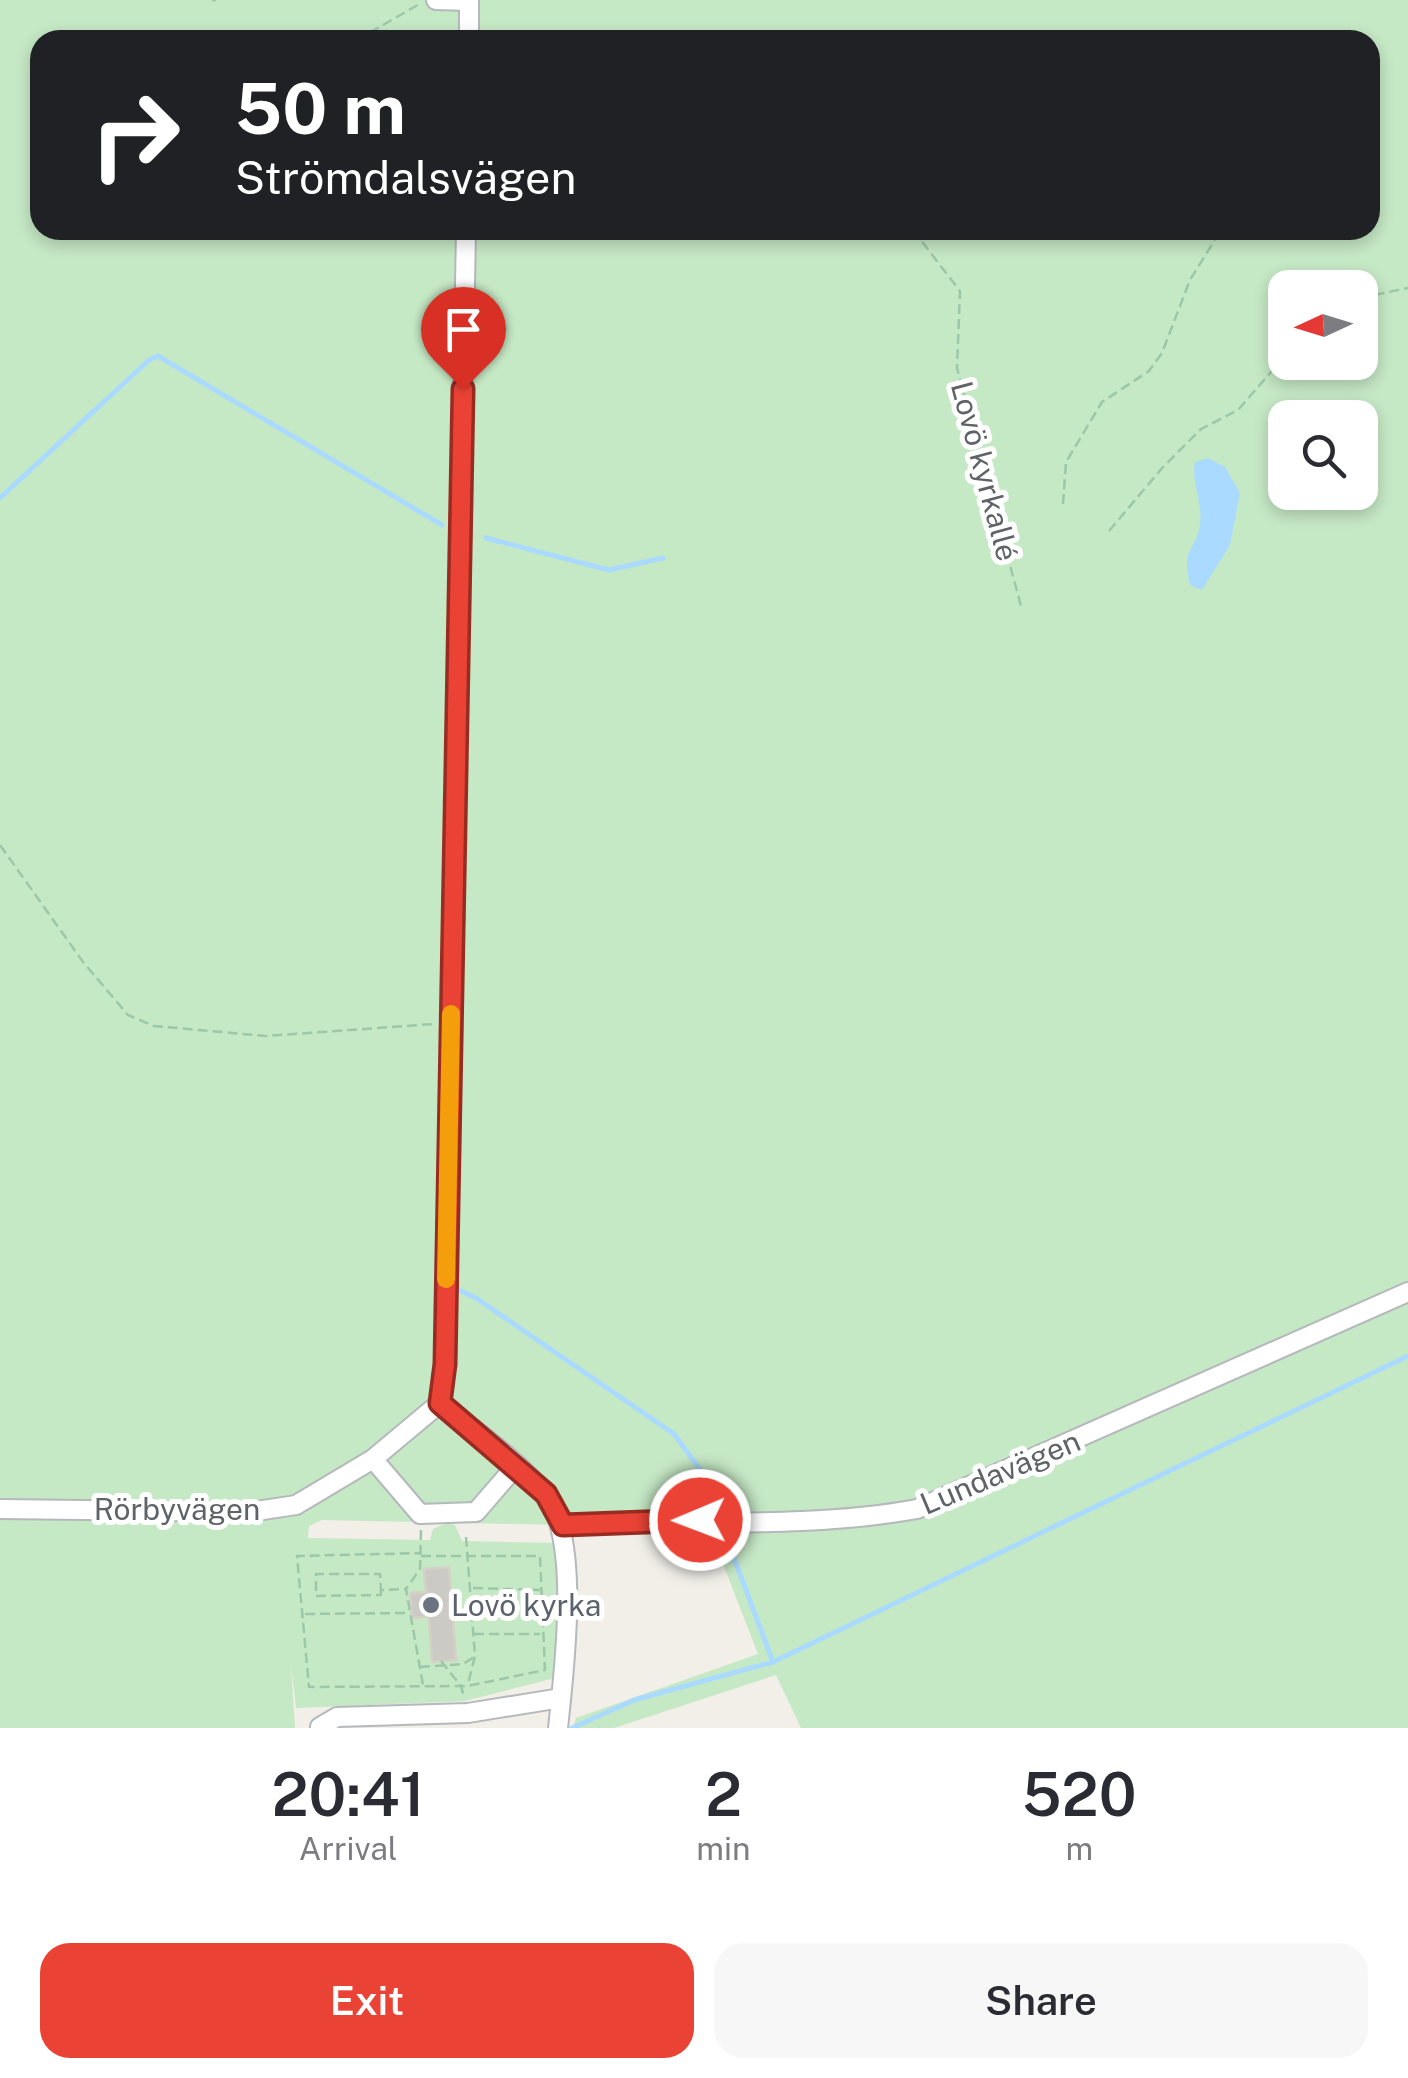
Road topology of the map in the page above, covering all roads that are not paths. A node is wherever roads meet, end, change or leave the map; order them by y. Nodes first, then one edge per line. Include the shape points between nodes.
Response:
1 (436, 0) edge
2 (469, 0) edge
3 (469, 30) edge
4 (466, 240) edge
5 (1408, 1292) edge
6 (440, 1403) junction
7 (374, 1458) junction
8 (515, 1466) junction
9 (0, 1509) edge
10 (563, 1525) junction
11 (561, 1698) junction
12 (467, 1703) edge
13 (320, 1726) edge
14 (558, 1728) edge

1 - 2 street
2 - 3 street
4 - 6 street
5 - 10 street, Lundavägen via 917,1509 847,1520
6 - 7 street, Rörbyvägen
6 - 8 street
7 - 8 street via 420,1514 476,1512
7 - 9 street, Rörbyvägen via 296,1505 250,1512
8 - 10 street via 546,1494
10 - 11 street
11 - 12 street
11 - 14 street
12 - 13 street via 337,1717

